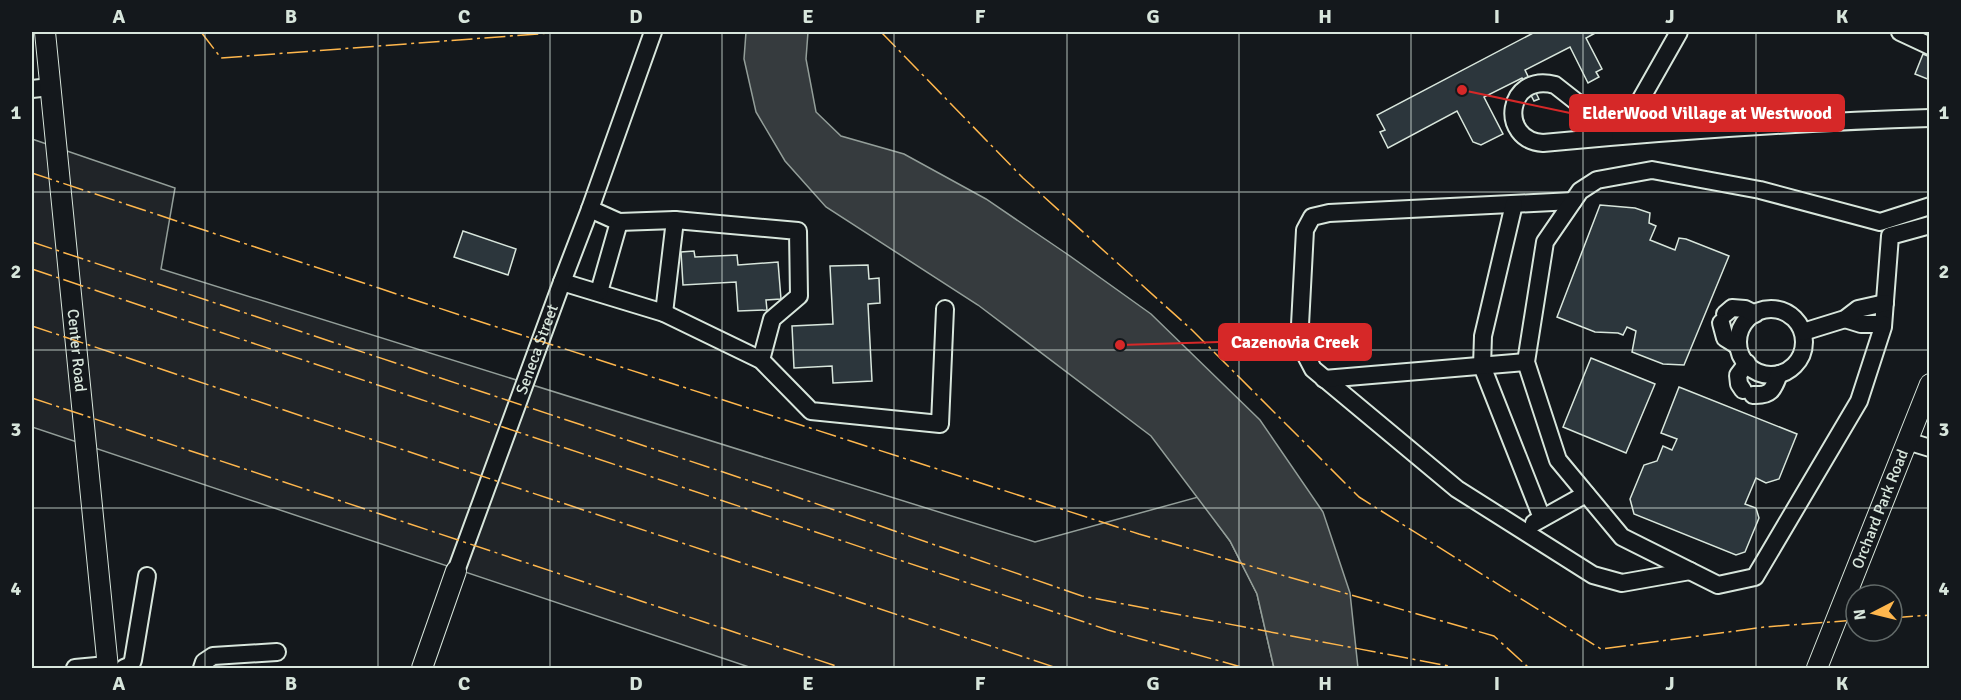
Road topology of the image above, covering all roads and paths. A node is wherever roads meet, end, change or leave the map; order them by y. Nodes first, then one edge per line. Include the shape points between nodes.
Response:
1 (45, 32) edge
2 (653, 32) edge
3 (1679, 32) edge
4 (1900, 32) edge
5 (1929, 46) edge
6 (41, 88) edge
7 (1929, 118) edge
8 (1620, 136) junction
9 (1573, 201) junction
10 (1514, 204) junction
11 (1929, 206) edge
12 (590, 210) junction
13 (675, 220) junction
14 (619, 222) junction
15 (1929, 225) edge
16 (1885, 229) junction
17 (562, 282) junction
18 (599, 292) junction
19 (1885, 303) junction
20 (945, 309) dead end
21 (664, 313) junction
22 (1755, 314) junction
23 (1845, 319) junction
24 (1883, 324) junction
25 (1803, 332) junction
26 (1738, 346) junction
27 (761, 360) junction
28 (1526, 362) junction
29 (1746, 363) junction
30 (1482, 366) junction
31 (1779, 374) junction
32 (1324, 379) junction
33 (1929, 384) edge
34 (1907, 441) junction
35 (1929, 448) edge
36 (1586, 494) junction
37 (1542, 518) junction
38 (1522, 530) junction
39 (456, 571) joint
40 (1690, 571) junction
41 (147, 576) dead end
42 (277, 652) dead end
43 (113, 668) edge
44 (75, 669) edge
45 (202, 669) edge
46 (422, 669) edge
47 (1817, 669) edge

1 - 6 main road, Center Road
2 - 12 street, Seneca Street
3 - 8 street
4 - 5 street
6 - 43 main road, Center Road
7 - 8 street
8 - 8 street via 1555,85 1537,83 1514,101 1516,124 1532,142
9 - 10 street
9 - 16 street via 1580,191 1598,180 1652,170 1760,190
9 - 28 street via 1545,242
10 - 30 street via 1483,336
10 - 32 street via 1312,217 1305,230 1299,325 1302,348 1313,369
11 - 16 street
12 - 14 street
12 - 17 street, Seneca Street
13 - 14 street
13 - 21 street
13 - 27 street via 798,231 799,296 771,319
14 - 18 street
15 - 16 street
16 - 19 street
17 - 18 street
17 - 39 street, Seneca Street
18 - 21 street
19 - 23 street via 1858,309
19 - 24 street
20 - 27 street via 940,424 811,411
21 - 27 street
22 - 25 street via 1781,310 1798,322
22 - 26 street via 1743,325
22 - 26 street via 1732,308 1723,318 1725,338
23 - 24 street
23 - 25 street
24 - 40 street via 1859,401 1755,577 1718,585
25 - 31 street via 1803,354 1789,370
26 - 29 street
28 - 30 street
28 - 36 street via 1558,460
29 - 31 street via 1757,372
29 - 31 street via 1738,375 1739,384 1748,393 1763,396 1773,390
30 - 32 street
30 - 37 street
32 - 38 street via 1457,489
33 - 34 main road, Orchard Park Road
34 - 35 street
34 - 47 main road, Orchard Park Road
36 - 37 street
36 - 40 street via 1622,537
37 - 38 street
38 - 40 street via 1593,575 1622,583
39 - 46 main road, Seneca Street
41 - 43 street via 133,660 131,665
42 - 45 street via 213,656
43 - 44 street

